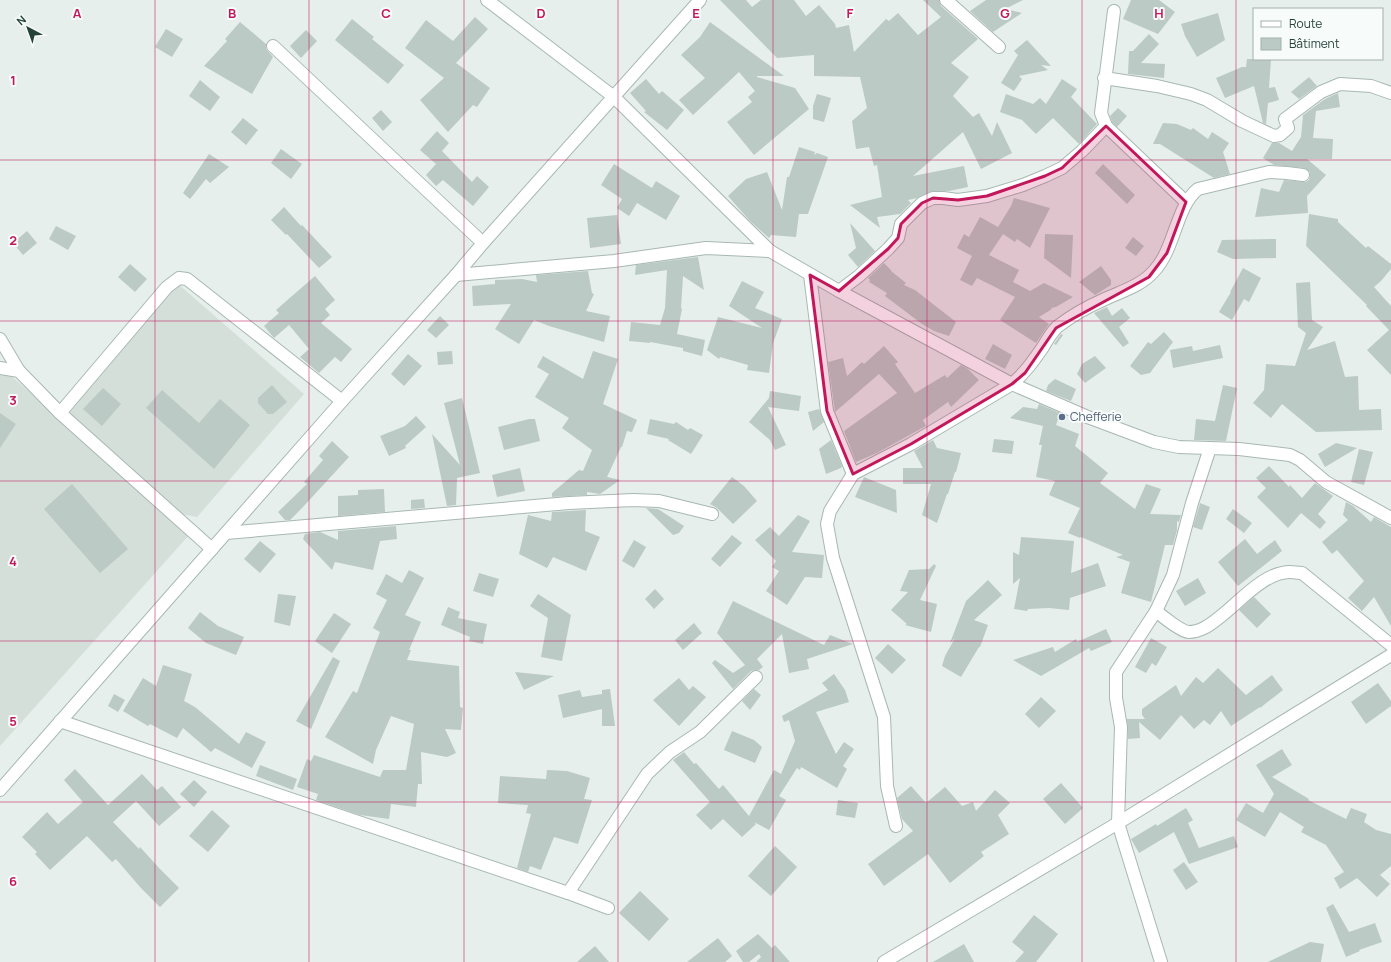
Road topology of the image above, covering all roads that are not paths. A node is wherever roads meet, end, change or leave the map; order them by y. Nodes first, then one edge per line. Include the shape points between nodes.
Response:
1 (487, 0) edge
2 (700, 0) edge
3 (946, 0) edge
4 (1114, 11) dead end
5 (273, 46) dead end
6 (999, 47) dead end
7 (1104, 78) junction
8 (1391, 93) edge
9 (614, 97) junction
10 (1106, 126) junction
11 (1303, 175) dead end
12 (1186, 202) junction
13 (483, 243) junction
14 (770, 252) junction
15 (456, 275) junction
16 (810, 275) junction
17 (839, 291) junction
18 (0, 339) edge
19 (0, 368) edge
20 (19, 371) junction
21 (1012, 384) junction
22 (342, 401) junction
23 (60, 413) junction
24 (1210, 448) junction
25 (853, 474) junction
26 (712, 514) dead end
27 (1391, 518) edge
28 (226, 533) junction
29 (212, 549) junction
30 (1156, 611) junction
31 (1391, 645) edge
32 (1391, 655) edge
33 (756, 677) dead end
34 (60, 721) junction
35 (0, 790) edge
36 (1118, 822) junction
37 (896, 826) dead end
38 (568, 893) junction
39 (608, 908) dead end
40 (884, 962) edge
41 (1161, 962) edge

1 - 9 street
2 - 9 street
3 - 6 street
4 - 7 street
5 - 13 street
7 - 8 street via 1191,94 1274,136 1288,128 1285,119 1321,92 1340,84 1371,86
7 - 10 street via 1100,108
9 - 13 street
9 - 14 street
10 - 12 street
10 - 17 street via 1062,168 1045,176 987,196 958,200 933,198 922,203 901,224 898,238 888,249
11 - 12 street via 1269,172 1198,189
12 - 21 street via 1167,253 1152,274 1139,284 1103,300 1056,328 1025,373
13 - 15 street
14 - 15 street via 706,248 614,261
14 - 16 street
15 - 22 street
16 - 17 street
16 - 25 street via 827,411
17 - 21 street
18 - 20 street
19 - 20 street
20 - 23 street
21 - 24 street via 1154,442 1179,447
21 - 25 street via 911,444
22 - 23 street via 188,279 179,278 167,287
22 - 28 street
23 - 29 street
24 - 27 street via 1290,455 1326,482
24 - 30 street via 1173,575
25 - 37 street via 830,511 827,524 833,558 884,717 887,786
26 - 28 street via 659,500 617,501
28 - 29 street
29 - 34 street
30 - 31 street via 1188,632 1198,630 1212,624 1260,583 1274,575 1289,571 1302,573
30 - 36 street via 1116,672 1116,698 1121,727
32 - 36 street
33 - 38 street via 705,728 670,752 646,774
34 - 35 street
34 - 38 street
36 - 40 street
36 - 41 street
38 - 39 street

